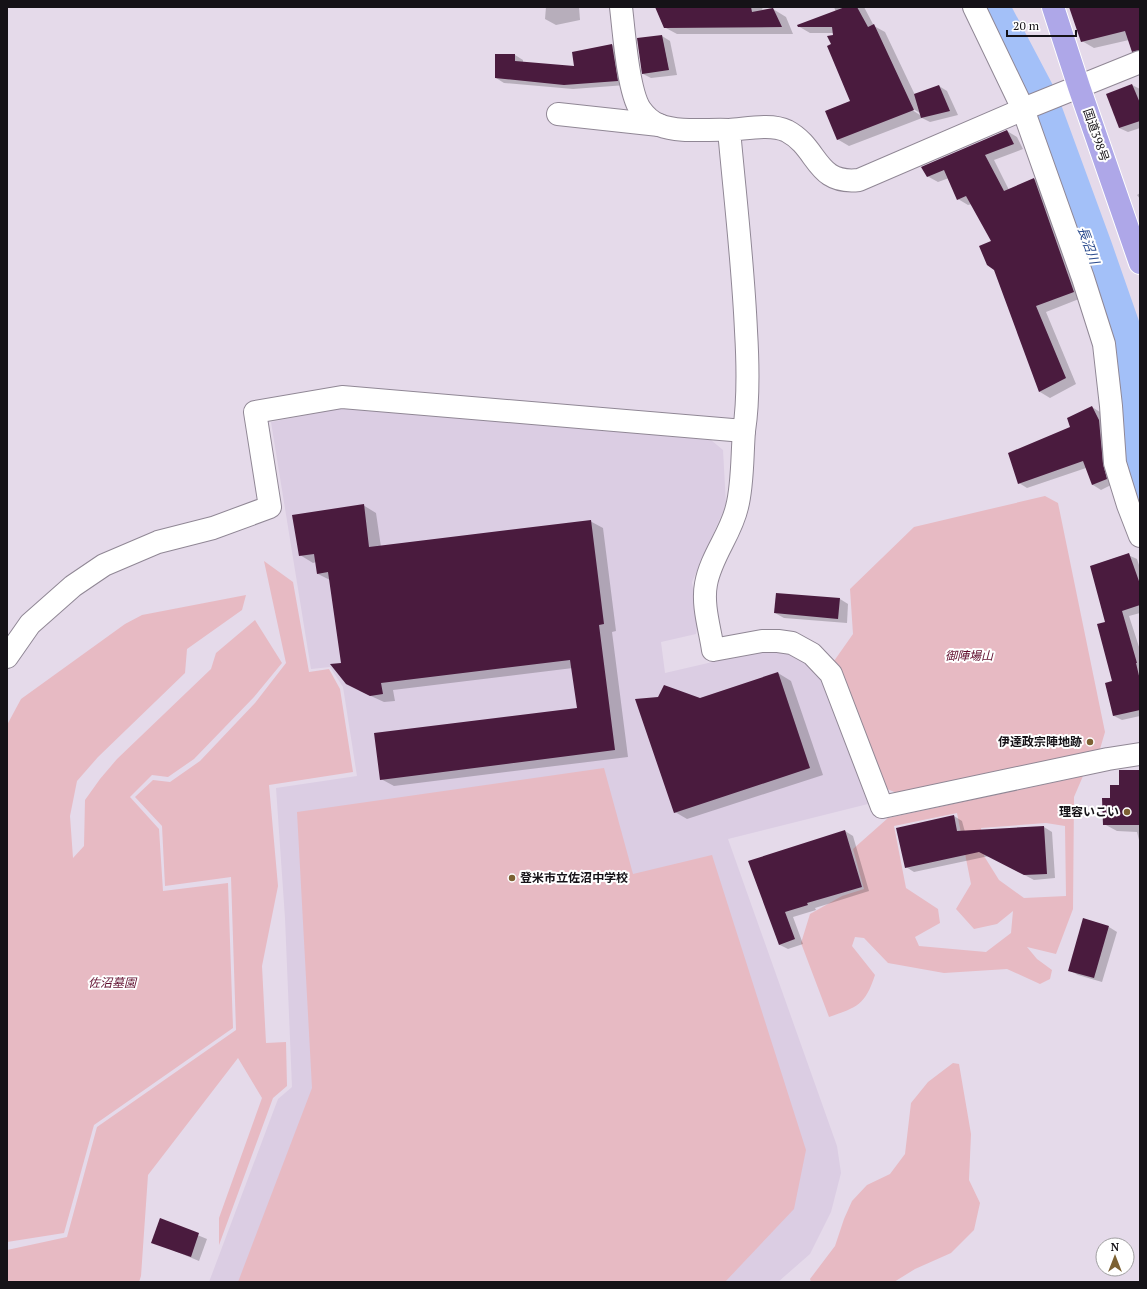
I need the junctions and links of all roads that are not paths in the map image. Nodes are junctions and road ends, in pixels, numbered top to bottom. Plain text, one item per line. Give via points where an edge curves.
1 (621, 7) edge
2 (974, 7) edge
3 (1053, 7) edge
4 (1140, 62) edge
5 (1079, 87) junction
6 (1025, 108) junction
7 (558, 114) dead end
8 (659, 125) junction
9 (729, 130) junction
10 (1140, 263) edge
11 (744, 431) junction
12 (1140, 536) edge
13 (7, 657) edge
14 (1140, 754) edge

1 - 8 street via 633,94 639,109 648,119
2 - 6 street
3 - 5 highway, 国道398号
4 - 5 street
5 - 6 street
5 - 10 highway, 国道398号
6 - 9 street via 860,180 845,182 829,174 799,139 786,130 771,127
6 - 12 street via 1104,344 1115,463
7 - 8 street
8 - 9 street via 672,128
9 - 11 street via 744,283 747,416
11 - 13 street via 342,397 255,412 270,507 212,528 158,542 104,565 72,586 30,624
11 - 14 street via 738,505 734,521 709,571 706,584 705,598 713,650 762,641 778,641 792,643 812,654 831,674 882,807

